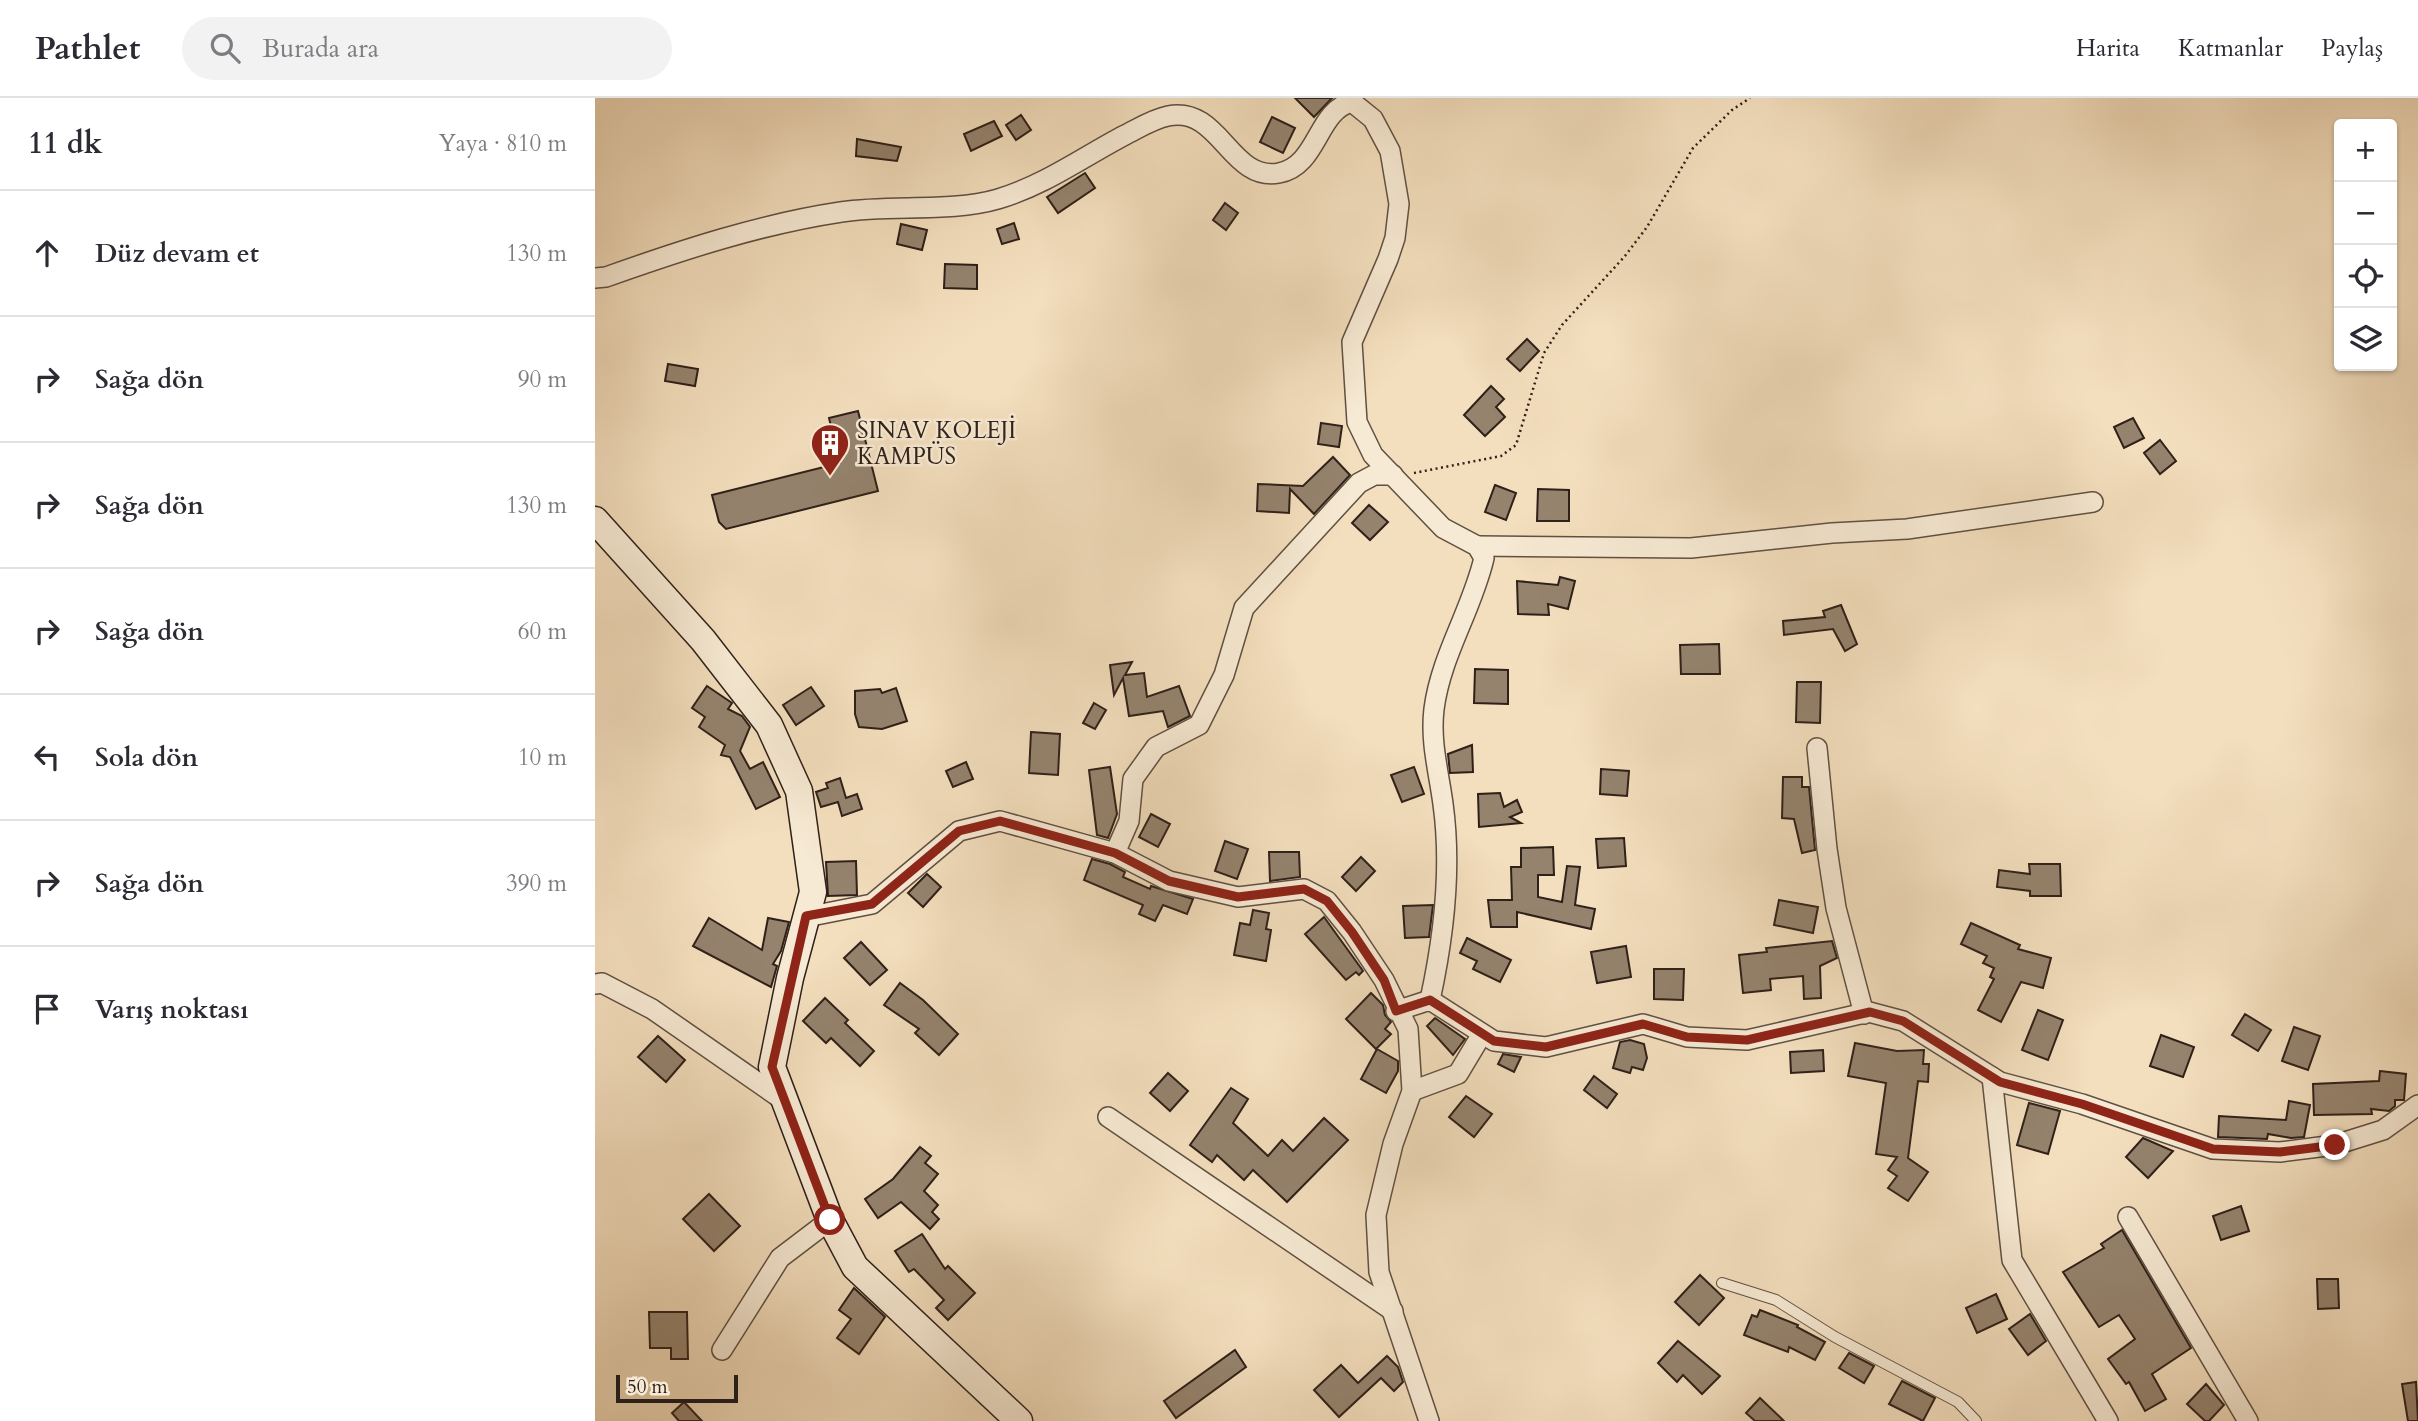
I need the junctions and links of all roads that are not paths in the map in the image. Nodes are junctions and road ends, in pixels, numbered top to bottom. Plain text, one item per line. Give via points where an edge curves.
1 (595, 278) edge
2 (1393, 475) junction
3 (2093, 502) dead end
4 (595, 520) edge
5 (1477, 546) junction
6 (1817, 748) dead end
7 (1115, 853) junction
8 (806, 916) junction
9 (595, 984) edge
10 (1430, 1000) junction
11 (1396, 1011) junction
12 (1864, 1014) junction
13 (1482, 1034) junction
14 (1992, 1077) junction
15 (1412, 1091) junction
16 (786, 1102) junction
17 (2418, 1105) edge
18 (1108, 1117) dead end
19 (2128, 1217) dead end
20 (830, 1220) junction
21 (1723, 1283) dead end
22 (1393, 1311) junction
23 (722, 1350) dead end
24 (1019, 1421) edge
25 (1429, 1421) edge
26 (1976, 1421) edge
27 (2108, 1421) edge
28 (2248, 1421) edge

1 - 2 street via 703,244 839,212 970,205 999,198 1041,184 1108,144 1168,116 1199,119 1251,169 1280,173 1311,153 1337,112 1352,102 1373,119 1390,151 1399,204 1388,259 1352,342 1357,422 1373,454
2 - 5 street via 1443,528
2 - 7 street via 1374,475 1359,483 1244,608 1224,675 1199,725 1156,747 1133,779 1129,821
3 - 5 street via 1907,529 1691,548
4 - 8 street via 703,640 769,725 799,791 813,892
5 - 10 street via 1484,558 1480,574 1451,644 1434,712 1435,770 1443,804 1447,879
6 - 12 street via 1836,908
7 - 8 street via 1000,821 959,831 872,904
7 - 11 street via 1169,881 1238,897 1304,889 1327,901 1384,980
8 - 16 street via 772,1067
9 - 16 street via 602,983 652,1009
10 - 11 street
10 - 13 street
11 - 15 street via 1408,1029
12 - 13 street via 1747,1040 1687,1037 1643,1024 1546,1047 1494,1041
12 - 14 street via 1903,1021
13 - 15 street via 1458,1074
14 - 17 street via 2213,1149 2280,1152 2335,1145 2383,1130
14 - 27 street via 2012,1260
15 - 22 street via 1392,1144 1376,1215 1379,1272
16 - 20 street
18 - 22 street
19 - 28 street
20 - 23 street via 780,1258
20 - 24 street via 855,1267
21 - 26 lane via 1776,1300 1958,1402
22 - 25 street

